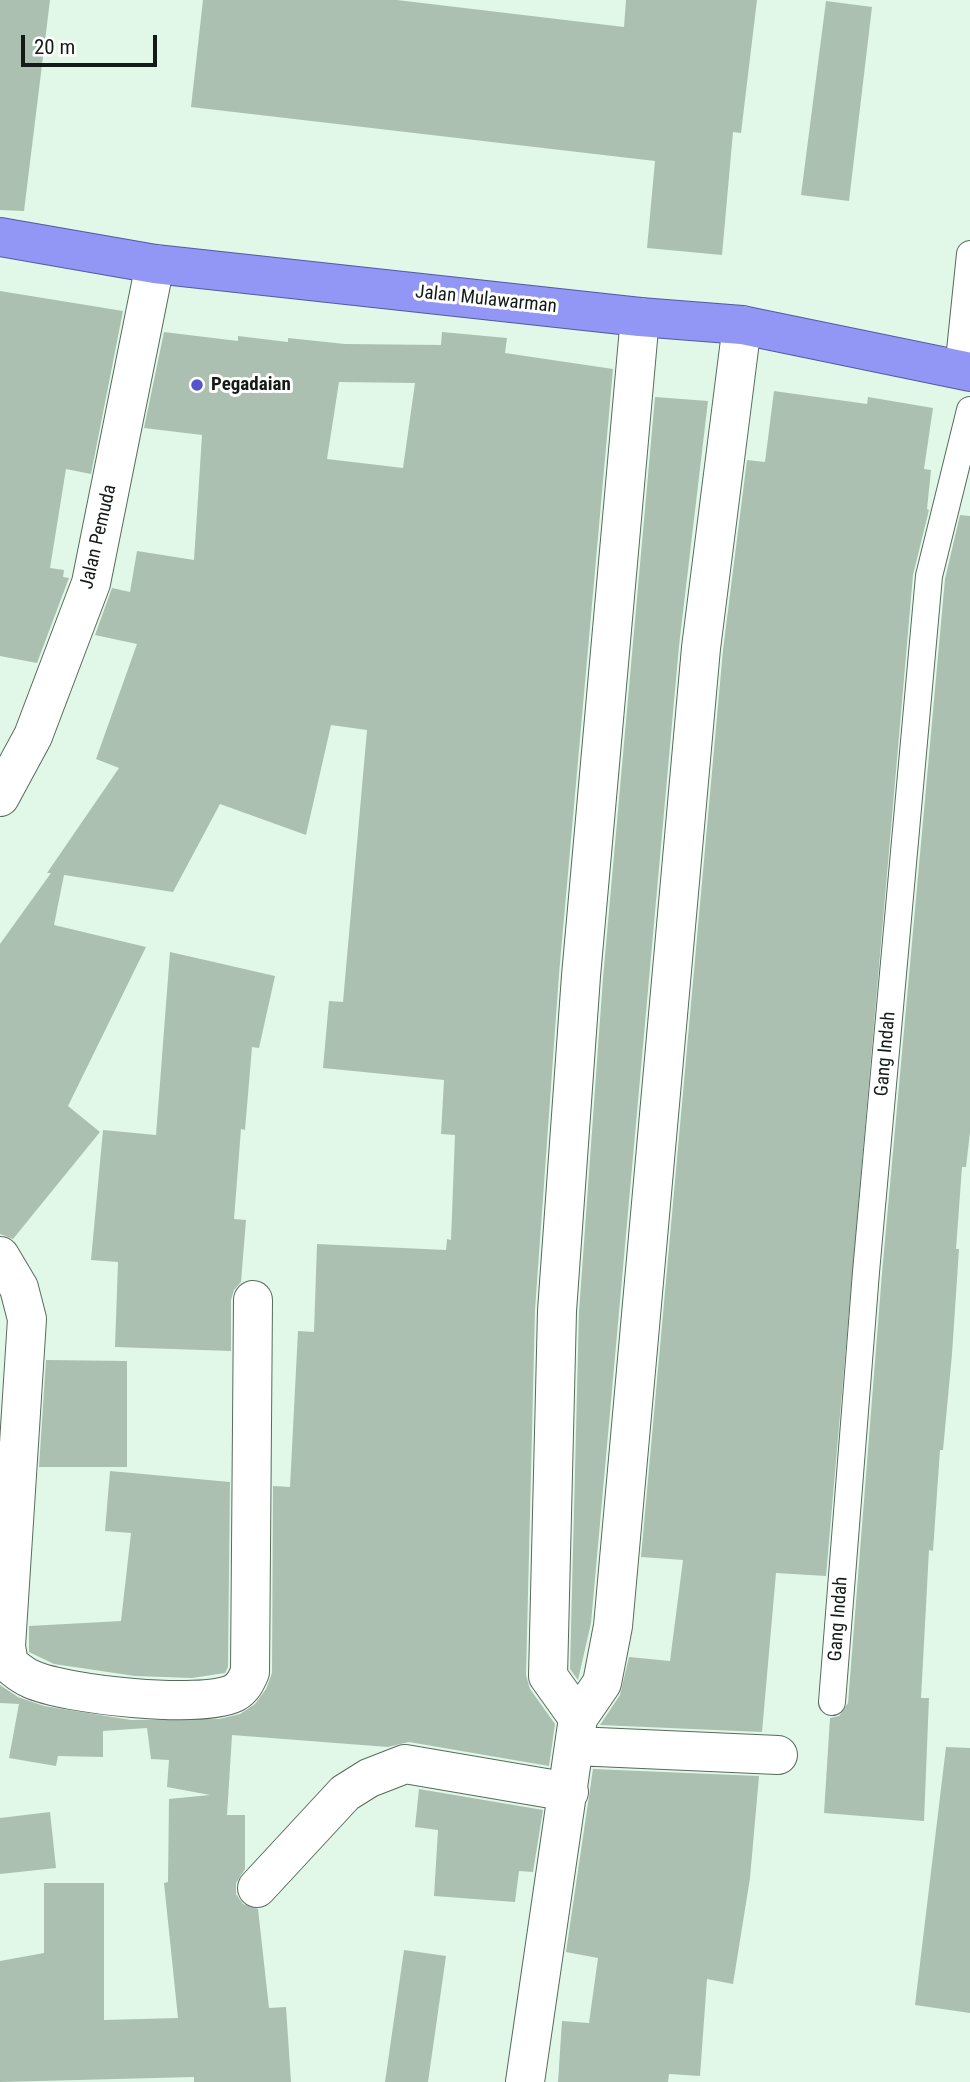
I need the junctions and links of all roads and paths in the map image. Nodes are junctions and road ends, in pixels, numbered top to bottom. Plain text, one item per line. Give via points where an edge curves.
1 (0, 237) edge
2 (970, 254) edge
3 (155, 264) junction
4 (640, 317) junction
5 (742, 325) junction
6 (964, 371) edge
7 (970, 410) edge
8 (0, 797) edge
9 (0, 1255) edge
10 (253, 1300) dead end
11 (832, 1702) dead end
12 (577, 1731) junction
13 (778, 1755) dead end
14 (569, 1792) junction
15 (257, 1888) dead end
16 (525, 2082) edge

1 - 3 highway, Jalan Mulawarman
2 - 6 lane
3 - 4 highway, Jalan Mulawarman
3 - 8 street, Jalan Pemuda via 91,583 33,736
4 - 5 highway, Jalan Mulawarman
4 - 12 street via 581,976 557,1311 548,1676
5 - 6 highway, Jalan Mulawarman
5 - 12 street via 700,662 613,1626 602,1683
7 - 11 lane, Gang Indah via 929,576
9 - 10 street via 19,1288 27,1319 6,1646 9,1664 33,1681 91,1694 202,1700 234,1693 250,1672
12 - 13 street
12 - 14 street
14 - 15 street via 405,1764 345,1793
14 - 16 street

